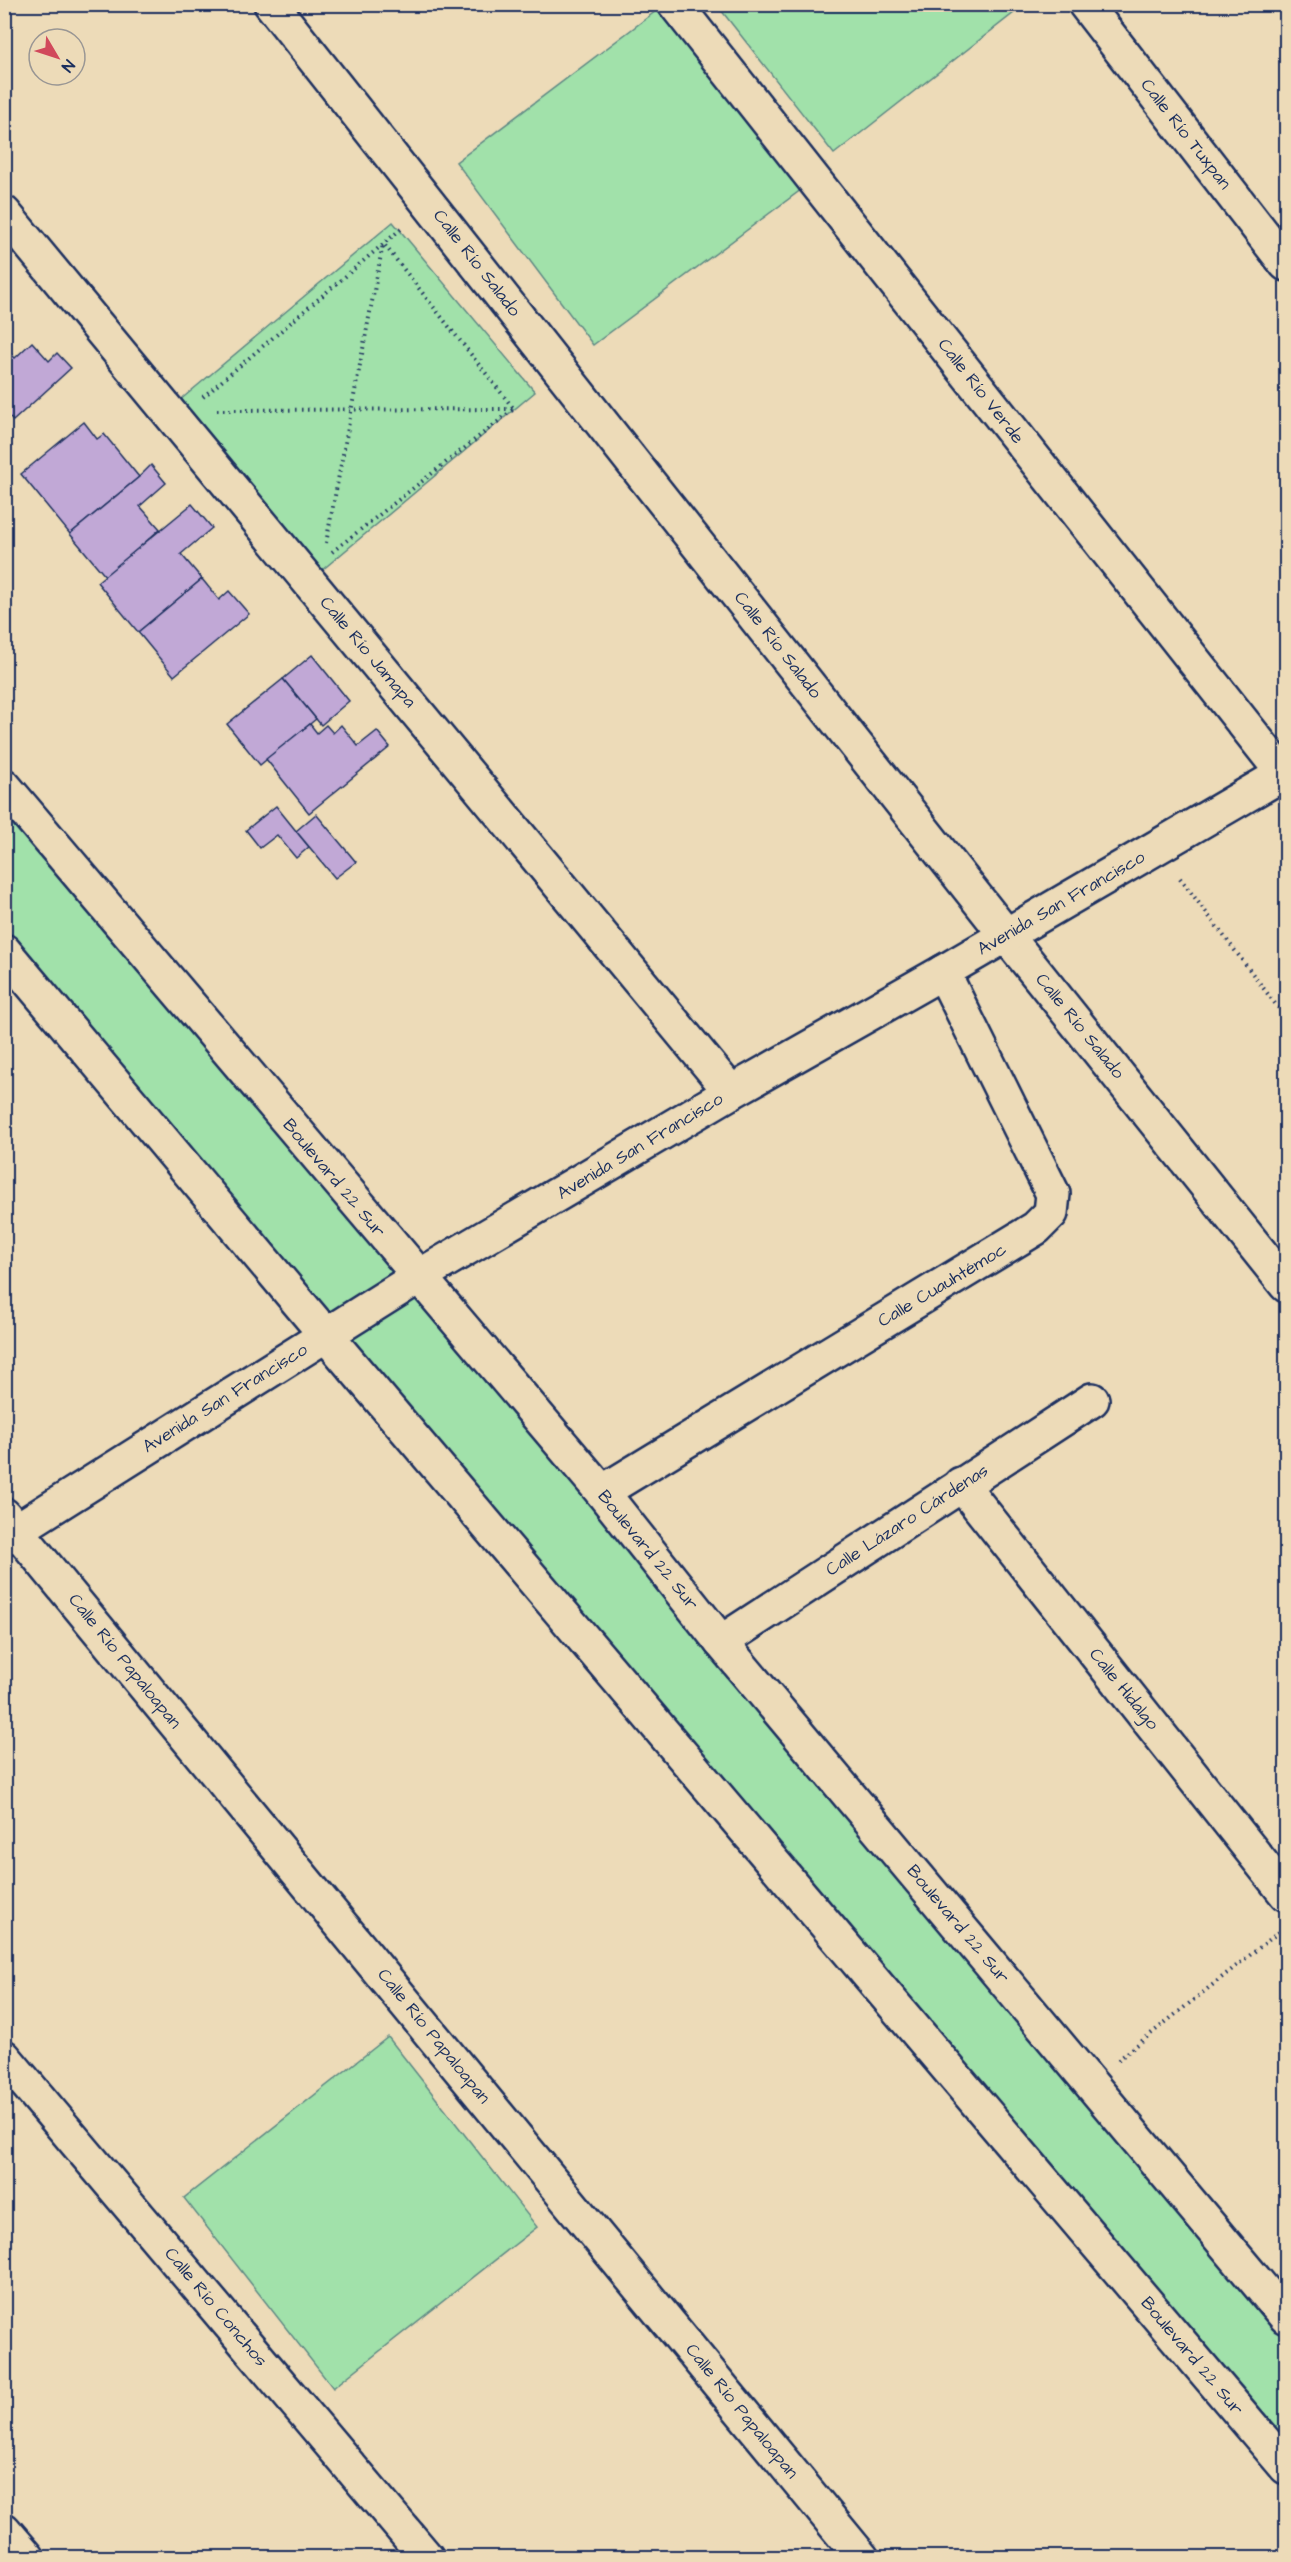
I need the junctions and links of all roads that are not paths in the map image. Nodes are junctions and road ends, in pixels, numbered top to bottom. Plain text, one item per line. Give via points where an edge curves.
1 (271, 4) edge
2 (675, 4) edge
3 (1085, 4) edge
4 (4, 213) edge
5 (1287, 264) edge
6 (1286, 774) edge
7 (4, 786) edge
8 (1006, 934) junction
9 (4, 951) edge
10 (943, 972) junction
11 (731, 1092) junction
12 (418, 1277) junction
13 (1287, 1285) edge
14 (325, 1334) junction
15 (1092, 1400) dead end
16 (961, 1484) junction
17 (602, 1492) junction
18 (9, 1528) edge
19 (722, 1642) junction
20 (1287, 1894) edge
21 (4, 2057) edge
22 (1287, 2317) edge
23 (1287, 2467) edge
24 (4, 2530) edge
25 (28, 2558) edge
26 (427, 2558) edge
27 (862, 2558) edge

1 - 8 street, Calle Río Salado
2 - 6 street, Calle Río Verde
3 - 5 street, Calle Río Tuxpan
4 - 11 street, Calle Río Jamapa
6 - 8 street, Avenida San Francisco
7 - 12 street, Boulevard 22 Sur
8 - 10 street, Avenida San Francisco
8 - 13 street, Calle Río Salado
9 - 14 street, Boulevard 22 Sur
10 - 11 street, Avenida San Francisco
10 - 17 street, Calle Cuauhtémoc via 1053,1194 1051,1213 1036,1228
11 - 12 street, Avenida San Francisco
12 - 14 street, Avenida San Francisco
12 - 17 street, Boulevard 22 Sur
14 - 18 street, Avenida San Francisco
14 - 23 street, Boulevard 22 Sur
15 - 16 street, Calle Lázaro Cárdenas
16 - 19 street, Calle Lázaro Cárdenas
16 - 20 street, Calle Hidalgo
17 - 19 street, Boulevard 22 Sur
18 - 27 street, Calle Río Papaloapan
19 - 22 street, Boulevard 22 Sur
21 - 26 street, Calle Río Conchos
24 - 25 street

